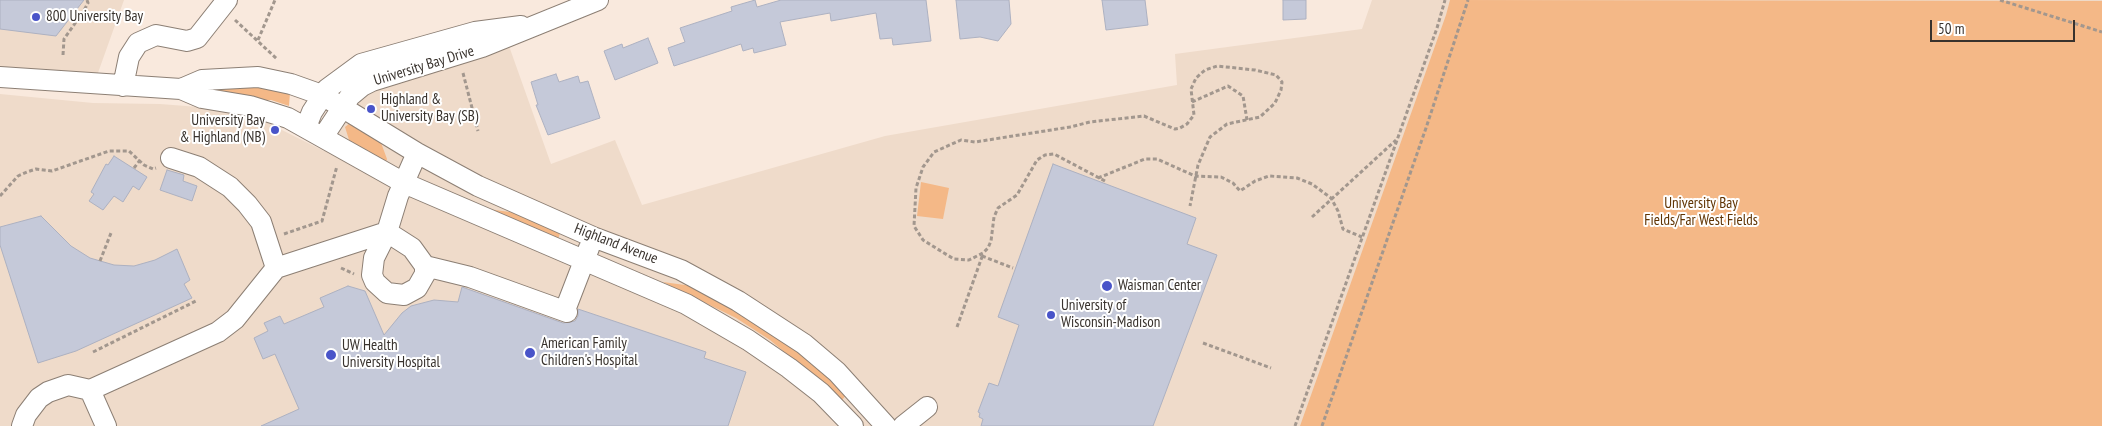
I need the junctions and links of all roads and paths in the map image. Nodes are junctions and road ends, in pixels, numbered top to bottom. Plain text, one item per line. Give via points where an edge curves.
1 (87, 0) edge
2 (275, 0) edge
3 (598, 0) edge
4 (1444, 0) edge
5 (1468, 0) edge
6 (2000, 0) edge
7 (230, 9) edge
8 (535, 24) junction
9 (2102, 32) edge
10 (258, 40) junction
11 (63, 56) dead end
12 (277, 60) dead end
13 (460, 64) dead end
14 (0, 77) edge
15 (122, 86) junction
16 (181, 89) junction
17 (322, 95) junction
18 (1192, 102) junction
19 (342, 107) junction
20 (1247, 120) junction
21 (478, 131) dead end
22 (314, 132) junction
23 (1396, 139) junction
24 (417, 153) junction
25 (171, 158) joint
26 (140, 160) junction
27 (336, 166) dead end
28 (134, 168) dead end
29 (1195, 176) junction
30 (1098, 178) junction
31 (1105, 181) dead end
32 (404, 183) junction
33 (0, 196) edge
34 (1331, 198) junction
35 (1190, 206) dead end
36 (1312, 217) dead end
37 (387, 232) junction
38 (111, 233) dead end
39 (593, 236) junction
40 (1362, 237) junction
41 (267, 240) junction
42 (983, 255) junction
43 (585, 259) junction
44 (100, 261) dead end
45 (425, 266) junction
46 (276, 268) junction
47 (1013, 268) dead end
48 (196, 301) dead end
49 (957, 327) dead end
50 (1203, 342) dead end
51 (93, 352) dead end
52 (1271, 368) dead end
53 (90, 390) junction
54 (927, 407) dead end
55 (22, 426) edge
56 (106, 426) edge
57 (853, 426) edge
58 (886, 426) edge
59 (903, 426) edge
60 (1294, 426) edge
61 (1322, 426) edge

1 - 11 path via 83,12 64,39
2 - 10 path
3 - 8 street, University Bay Drive
4 - 23 path
5 - 61 path
6 - 9 path
7 - 10 path
7 - 15 street via 197,38 187,41 156,35 138,43 129,57
8 - 17 street, University Bay Drive via 490,28 367,62 342,76
8 - 19 street, University Bay Drive via 482,47 377,78 362,86
10 - 12 path
13 - 21 path
14 - 15 street
15 - 16 street
16 - 17 street via 202,80 258,77
16 - 22 street via 202,98 268,111
17 - 19 street, Highland Avenue
17 - 22 street, University Bay Drive
18 - 20 path via 1228,86 1243,96
18 - 20 path via 1190,89 1196,78 1217,66 1276,75 1282,82 1275,104 1260,117
18 - 42 path via 1194,115 1188,124 1180,128 1144,116 975,142 961,140 934,152 922,167 916,188 913,218 917,233 954,259 969,260
19 - 22 street, University Bay Drive
19 - 24 street, Highland Avenue
20 - 29 path via 1227,124 1210,137
22 - 32 street, Highland Avenue
23 - 34 path
23 - 40 path
24 - 32 street
24 - 39 street, Highland Avenue via 478,186
25 - 26 path via 153,169
25 - 41 street via 200,167 230,187 254,211
26 - 28 path
26 - 33 path via 129,151 116,150 52,171 36,169 18,176
27 - 41 path via 322,220
29 - 30 path via 1157,159 1145,159
29 - 34 path via 1221,177 1240,191 1269,176 1298,178
29 - 35 path
30 - 31 path
30 - 42 path via 1054,154 1037,160 1016,195 998,208 991,241
32 - 37 street
32 - 43 street, Highland Avenue
34 - 36 path
34 - 40 path via 1343,229
37 - 45 street via 412,248
37 - 45 street via 371,266 380,289 395,296 411,293 422,282
37 - 46 street
38 - 44 path
39 - 43 street
39 - 58 street, Highland Avenue via 690,274 776,324 837,372
40 - 60 path
41 - 46 street
42 - 47 path
42 - 49 path
43 - 45 street via 567,309 470,277
43 - 57 street, Highland Avenue via 686,304 748,340 821,393
46 - 53 street via 235,319 218,332
48 - 51 path
50 - 52 path
53 - 55 street via 68,385 48,392 32,406
53 - 56 street
54 - 59 street

